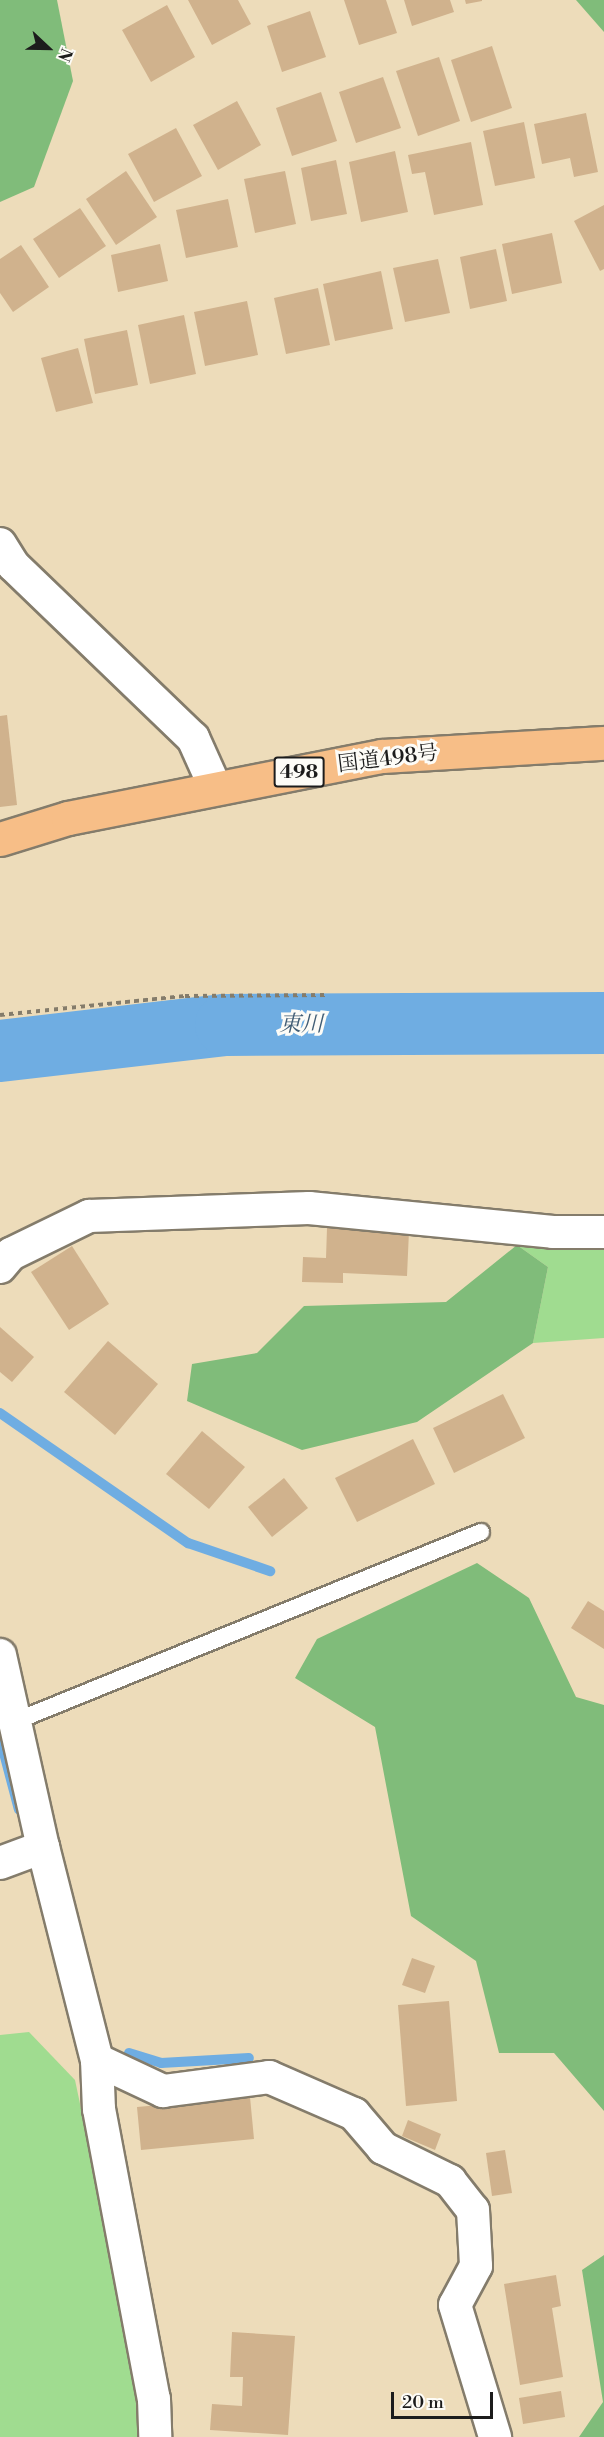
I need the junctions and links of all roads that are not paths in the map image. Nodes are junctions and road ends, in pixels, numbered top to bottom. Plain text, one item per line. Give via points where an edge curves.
1 (0, 544) edge
2 (604, 742) edge
3 (215, 787) junction
4 (0, 838) edge
5 (604, 1232) edge
6 (0, 1267) edge
7 (481, 1532) dead end
8 (0, 1655) edge
9 (16, 1721) junction
10 (43, 1847) junction
11 (0, 1863) edge
12 (97, 2060) junction
13 (155, 2437) edge
14 (495, 2437) edge

1 - 3 street via 13,565 193,738
2 - 3 highway, 国道498号 / 498 via 382,756
3 - 4 highway, 国道498号 / 498 via 68,818
5 - 6 street via 553,1232 309,1208 89,1216 11,1254
7 - 9 lane
8 - 9 street
9 - 10 street
10 - 11 street
10 - 12 street
12 - 13 street via 99,2109 153,2399
12 - 14 street via 163,2091 269,2078 354,2114 382,2148 450,2181 473,2210 476,2266 455,2305

